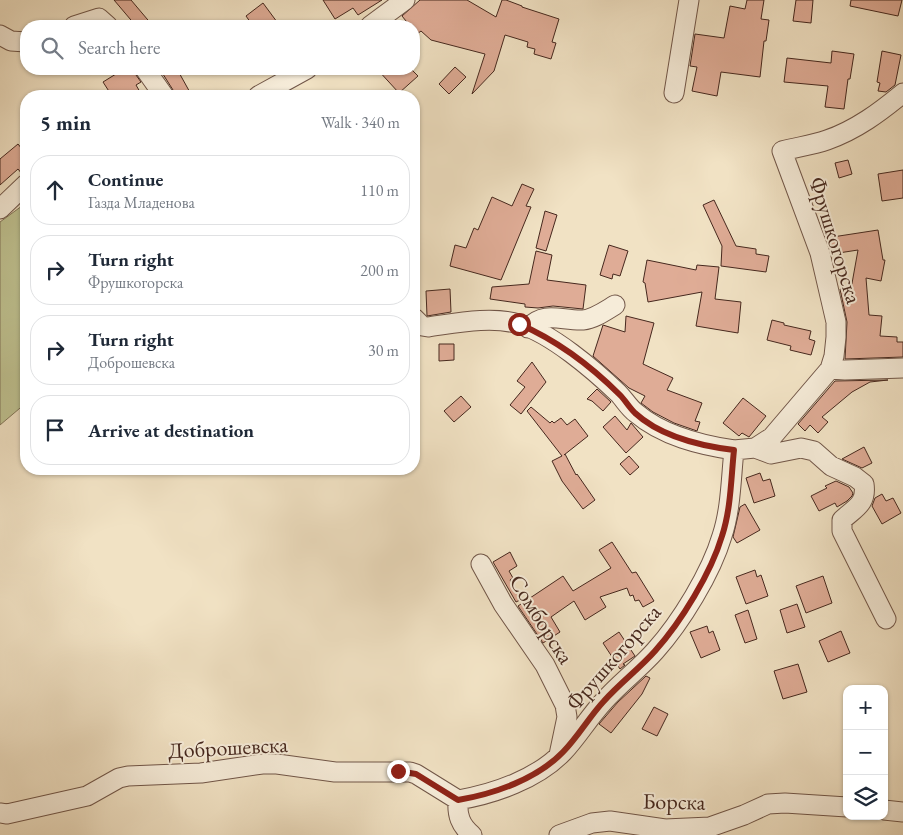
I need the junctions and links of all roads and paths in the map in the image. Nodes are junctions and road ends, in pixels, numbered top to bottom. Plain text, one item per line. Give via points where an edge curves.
1 (405, 0) edge
2 (689, 0) edge
3 (378, 20) edge
4 (0, 35) edge
5 (20, 42) edge
6 (149, 75) edge
7 (296, 75) edge
8 (160, 90) edge
9 (269, 90) edge
10 (674, 92) dead end
11 (902, 99) edge
12 (20, 190) edge
13 (0, 209) edge
14 (615, 305) dead end
15 (420, 324) edge
16 (528, 328) junction
17 (903, 368) edge
18 (830, 369) junction
19 (755, 448) junction
20 (734, 450) junction
21 (481, 564) dead end
22 (886, 619) dead end
23 (558, 756) junction
24 (458, 800) junction
25 (843, 807) edge
26 (888, 810) edge
27 (903, 812) edge
28 (0, 813) edge
29 (472, 835) edge
30 (561, 835) edge

1 - 3 street
2 - 10 street
4 - 5 street
6 - 8 street
7 - 9 street
11 - 18 street, Фрушкогорска via 846,132 782,151 820,253 836,322
12 - 13 street
14 - 16 street via 584,320 546,317 535,320
15 - 16 street via 428,327 503,321
16 - 20 street via 560,346 598,375 635,413 654,426 685,440
17 - 18 street
18 - 19 street, Фрушкогорска via 772,437
19 - 20 street
19 - 22 street via 772,454 801,448 814,451 831,466 864,484 865,493 860,505 842,520 842,531
20 - 23 street, Фрушкогорска via 722,536 699,588 656,650 604,701
21 - 23 street, Сомборска via 545,665 565,705 568,717
23 - 24 street, Фрушкогорска via 525,778 494,791
24 - 28 street, Доброшевска via 410,772 334,772 294,765 262,764 201,773 128,776 87,796
24 - 29 street via 461,822
25 - 30 street, Борска via 768,804 710,827 665,829 610,821 592,823
26 - 27 street

